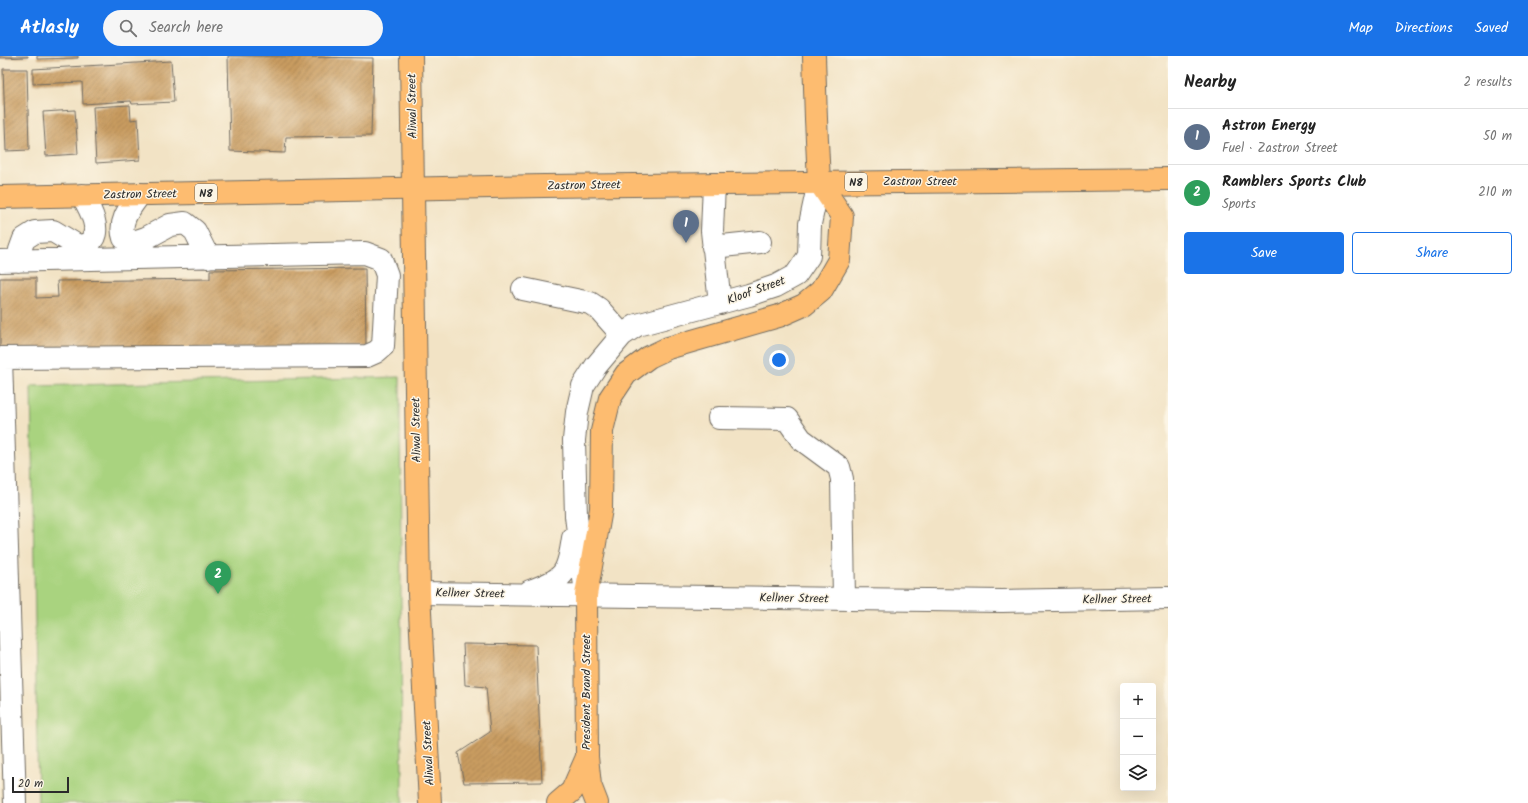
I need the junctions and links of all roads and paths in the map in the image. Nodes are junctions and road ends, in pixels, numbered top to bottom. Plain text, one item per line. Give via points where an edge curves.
1 (411, 56) edge
2 (814, 56) edge
3 (1168, 179) edge
4 (819, 182) junction
5 (714, 184) junction
6 (412, 189) junction
7 (140, 194) junction
8 (82, 196) junction
9 (0, 197) edge
10 (760, 242) dead end
11 (713, 247) junction
12 (208, 257) junction
13 (10, 261) edge
14 (523, 289) dead end
15 (720, 303) junction
16 (622, 335) junction
17 (1, 358) edge
18 (719, 418) dead end
19 (576, 516) junction
20 (419, 593) junction
21 (524, 594) junction
22 (586, 595) junction
23 (844, 598) junction
24 (1168, 598) edge
25 (587, 757) junction
26 (7, 758) edge
27 (15, 803) edge
28 (430, 803) edge
29 (558, 803) edge
30 (597, 803) edge

1 - 6 main road, Aliwal Street
2 - 4 main road
3 - 4 main road, Zastron Street / N8
4 - 5 main road, Zastron Street / N8
4 - 15 street, Kloof Street via 810,224 809,256 796,275 776,286
4 - 22 main road via 842,216 839,260 821,291 804,305 779,316 668,348 649,356 626,374 610,398 602,431 601,509
5 - 6 main road, Zastron Street / N8
5 - 11 street
6 - 7 main road, Zastron Street / N8
6 - 20 main road, Aliwal Street
7 - 8 main road, Zastron Street / N8
7 - 12 street via 125,216 122,231 124,238 134,242 170,225 185,223 195,231
8 - 9 main road, Zastron Street / N8
8 - 13 street via 91,211 95,229 93,239 78,246 53,231 35,232 24,240 20,250
10 - 11 street
11 - 15 street
12 - 13 street
12 - 17 street via 365,253 381,260 387,275 383,346 367,356
14 - 16 street via 590,303 599,309
15 - 16 street, Kloof Street via 637,325
16 - 19 street, Kloof Street via 583,386 574,440
17 - 26 street
18 - 23 street via 787,419 801,439 838,467 842,479
19 - 21 street via 568,566 552,584
19 - 22 street, Kloof Street
20 - 21 street, Kellner Street
20 - 28 main road, Aliwal Street
21 - 22 street, Kellner Street
22 - 23 street, Kellner Street
22 - 25 main road, President Brand Street
23 - 24 street, Kellner Street via 1002,601
25 - 29 main road, President Brand Street via 572,791
25 - 30 main road via 590,785
26 - 27 street

